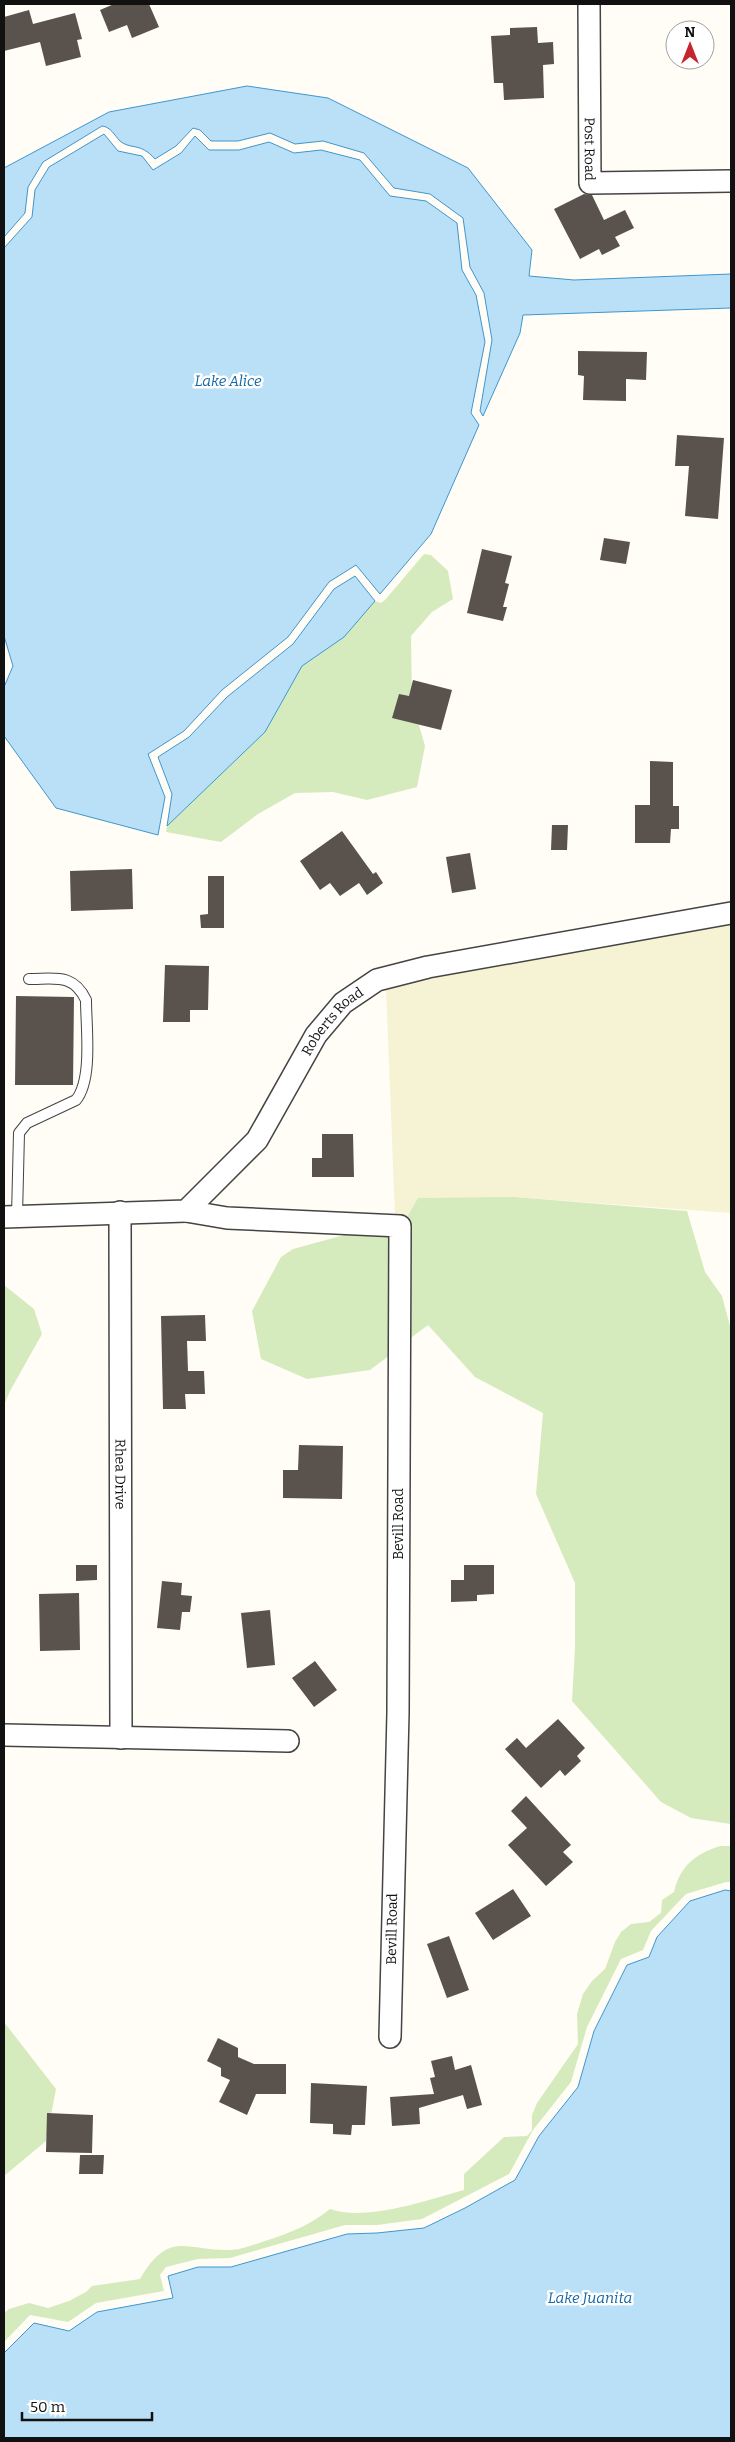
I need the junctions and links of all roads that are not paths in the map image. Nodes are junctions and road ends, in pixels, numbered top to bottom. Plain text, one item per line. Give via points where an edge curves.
1 (588, 4) edge
2 (731, 181) edge
3 (731, 913) edge
4 (30, 979) dead end
5 (186, 1211) junction
6 (120, 1212) junction
7 (10, 1217) edge
8 (4, 1734) edge
9 (121, 1738) junction
10 (288, 1741) dead end
11 (390, 2037) dead end

1 - 2 street, Post Road via 590,183
3 - 5 street, Roberts Road via 428,967 377,980 343,1003 316,1035 257,1140
4 - 7 lane via 64,979 82,991 86,1000 86,1076 76,1100 27,1123 19,1133
5 - 6 street
5 - 11 street, Bevill Road via 227,1218 400,1226 398,1712
6 - 7 street
6 - 9 street, Rhea Drive
8 - 9 street
9 - 10 street

